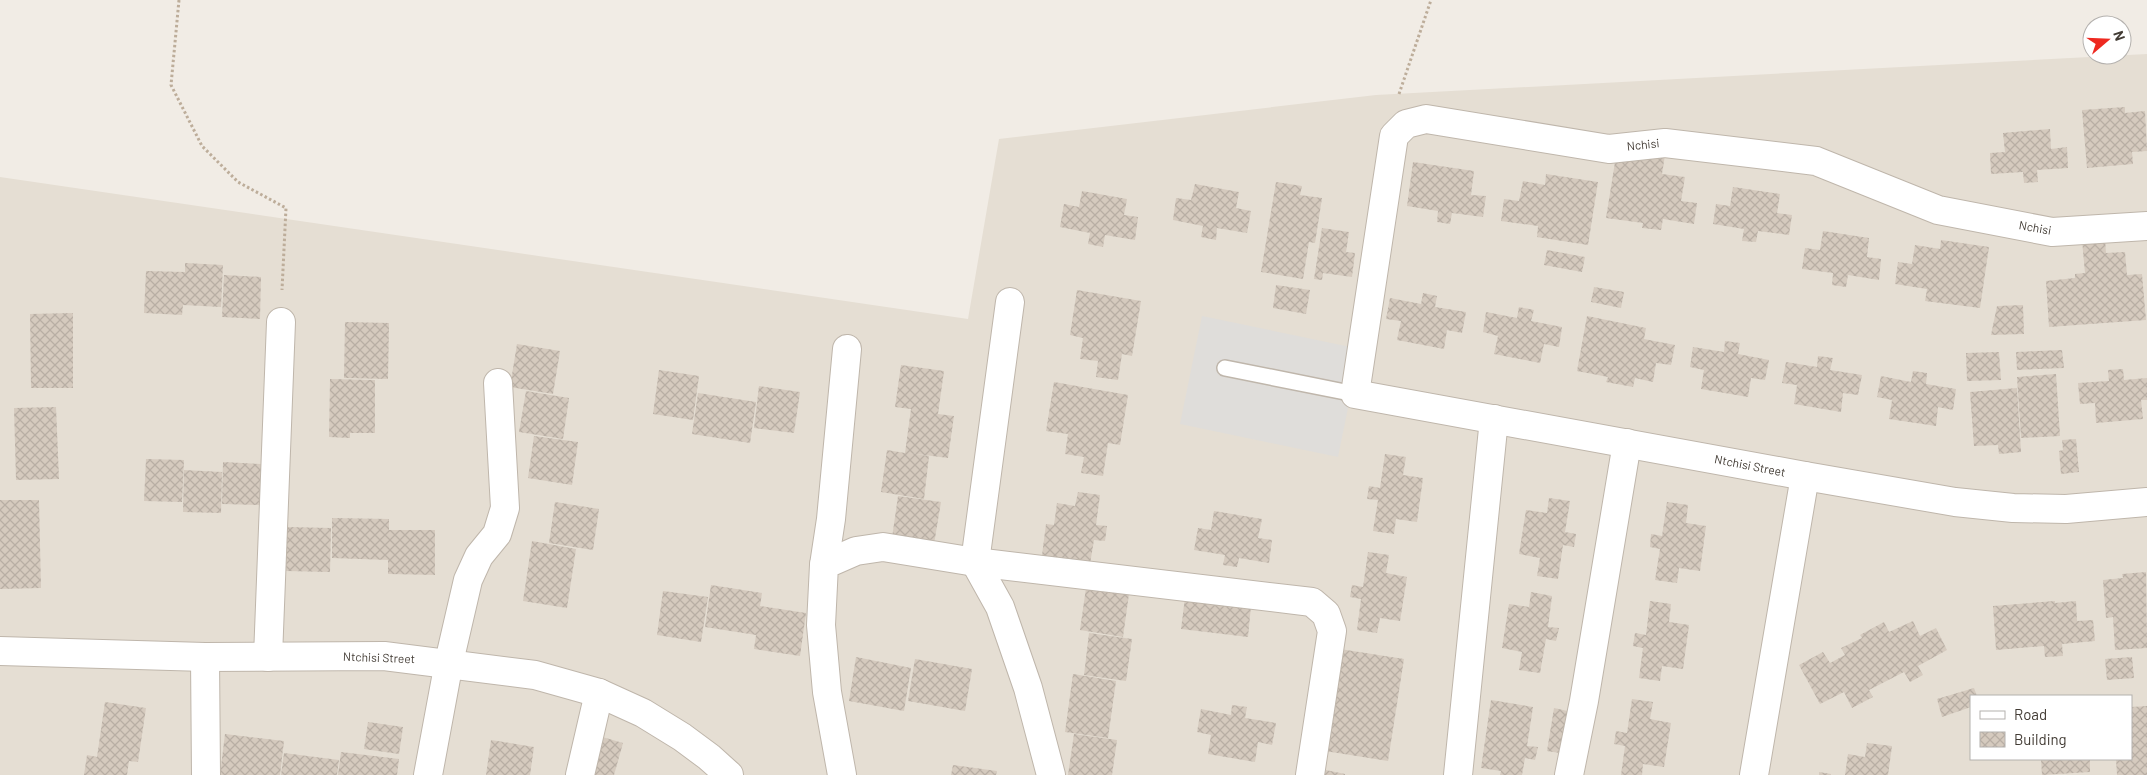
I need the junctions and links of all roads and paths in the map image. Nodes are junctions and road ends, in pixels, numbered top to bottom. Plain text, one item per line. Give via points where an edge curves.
1 (179, 0) edge
2 (1431, 0) edge
3 (1394, 136) junction
4 (2144, 228) edge
5 (1010, 302) dead end
6 (281, 322) joint
7 (847, 349) dead end
8 (1225, 368) dead end
9 (498, 382) dead end
10 (1355, 394) junction
11 (1494, 419) junction
12 (1627, 443) junction
13 (1804, 476) junction
14 (2147, 502) edge
15 (975, 562) junction
16 (824, 565) junction
17 (0, 651) edge
18 (205, 657) junction
19 (268, 657) junction
20 (449, 662) junction
21 (598, 693) junction
22 (206, 775) edge
23 (428, 775) edge
24 (580, 775) edge
25 (729, 775) edge
26 (842, 775) edge
27 (1052, 775) edge
28 (1310, 775) edge
29 (1458, 775) edge
30 (1569, 775) edge
31 (1754, 775) edge

1 - 6 path via 171,85 202,146 238,182 286,208
2 - 3 path via 1398,95
3 - 4 street, Nchisi via 1406,124 1426,119 1609,148 1665,143 1778,156 1816,161 1938,210 2052,232
3 - 10 street
5 - 15 street
6 - 19 street
7 - 16 street
8 - 10 lane
9 - 20 street via 505,508 496,534 479,556 468,580
10 - 11 street, Ntchisi Street
11 - 12 street, Ntchisi Street
11 - 29 street
12 - 13 street, Ntchisi Street
12 - 30 street
13 - 14 street, Ntchisi Street via 1955,502 2013,508 2066,509
13 - 31 street
15 - 16 street via 883,547 856,550
15 - 27 street via 1000,607 1028,688
15 - 28 street via 1312,602 1326,614 1332,630
16 - 26 street via 821,626 826,682
17 - 18 street, Ntchisi Street
18 - 19 street, Ntchisi Street
18 - 22 street
19 - 20 street, Ntchisi Street via 384,656
20 - 21 street, Ntchisi Street via 535,675
20 - 23 street
21 - 24 street
21 - 25 street, Ntchisi Street via 643,713 682,736

